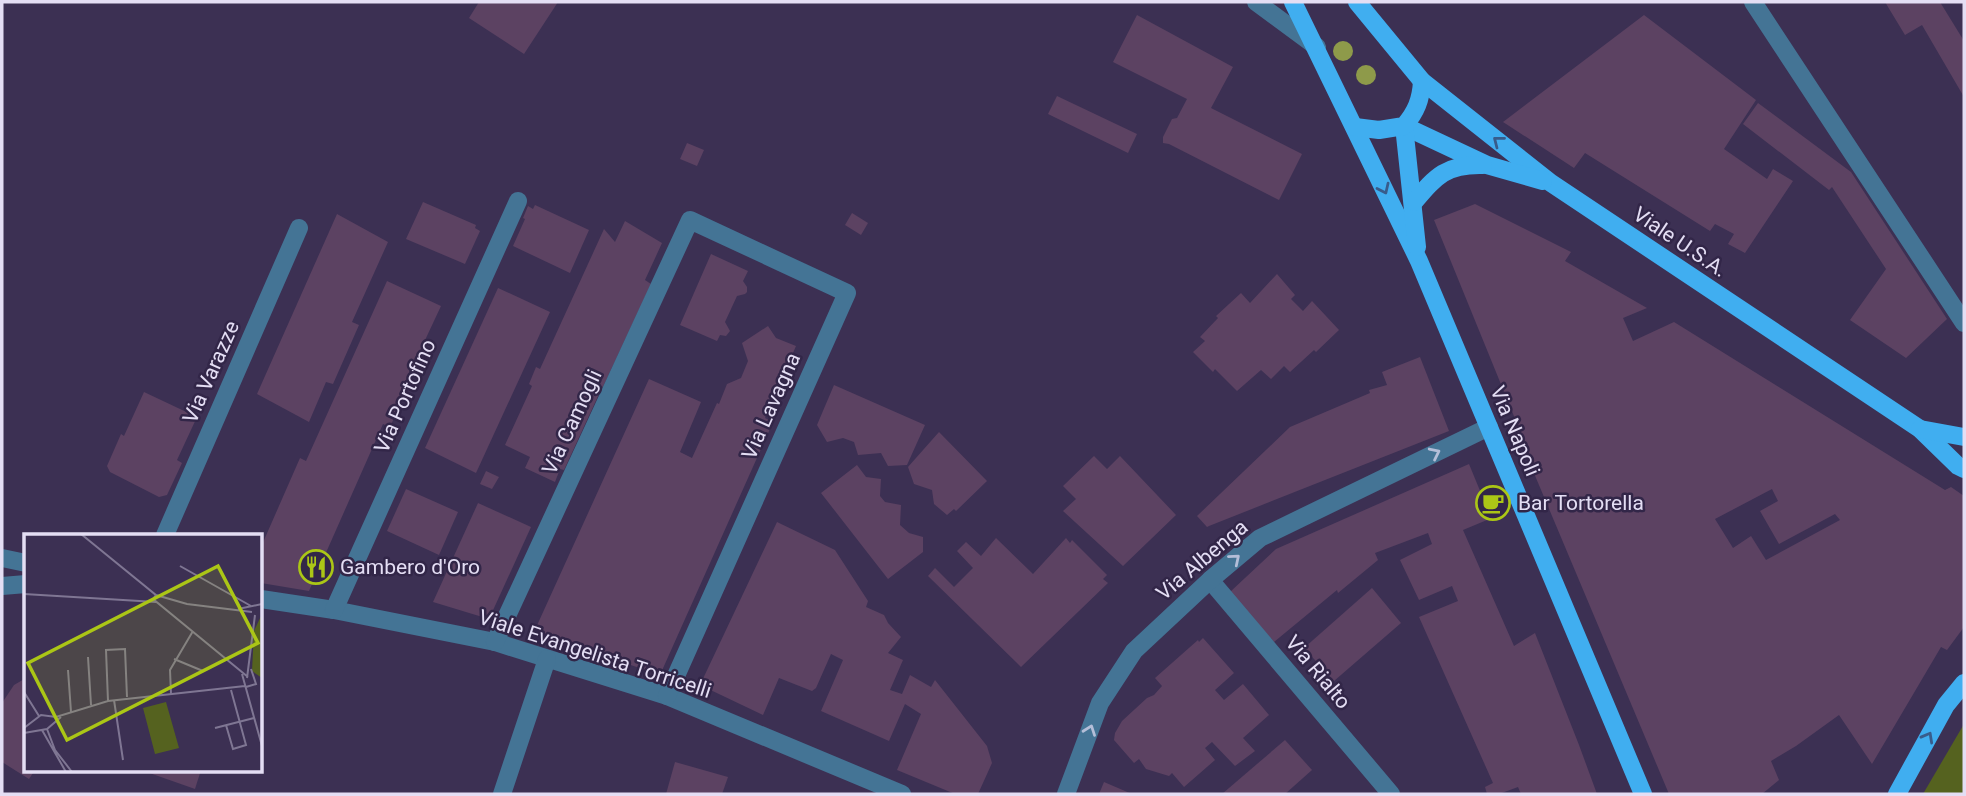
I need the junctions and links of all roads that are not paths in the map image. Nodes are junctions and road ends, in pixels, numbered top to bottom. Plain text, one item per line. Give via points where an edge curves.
1 (1256, 2) edge
2 (1293, 2) edge
3 (1357, 2) edge
4 (1753, 2) edge
5 (1317, 47) junction
6 (1422, 81) junction
7 (1404, 126) junction
8 (1355, 127) junction
9 (1486, 165) junction
10 (1551, 183) junction
11 (518, 201) dead end
12 (1413, 202) junction
13 (690, 220) joint
14 (299, 228) dead end
15 (1419, 261) junction
16 (1964, 323) edge
17 (1489, 427) junction
18 (1920, 429) junction
19 (1964, 437) edge
20 (1964, 469) edge
21 (165, 534) edge
22 (2, 558) edge
23 (24, 563) edge
24 (1210, 580) junction
25 (24, 584) edge
26 (2, 586) edge
27 (262, 599) edge
28 (334, 610) junction
29 (495, 642) junction
30 (547, 659) junction
31 (1964, 684) edge
32 (667, 696) junction
33 (502, 794) edge
34 (902, 794) edge
35 (1066, 794) edge
36 (1391, 794) edge
37 (1643, 794) edge
38 (1897, 794) edge

1 - 5 street
2 - 5 main road, Via Napoli
3 - 6 main road
4 - 16 street
5 - 8 main road, Via Napoli
6 - 7 main road via 1418,106
10 -> 6 main road, Viale U.S.A.
7 - 8 main road
7 - 9 main road
7 - 12 main road
8 -> 15 main road, Via Napoli
9 - 10 main road
9 - 12 main road via 1450,169 1434,178
10 - 18 main road, Viale U.S.A.
11 - 28 street, Via Portofino
12 - 15 main road
13 - 29 street, Via Camogli
13 - 32 street, Via Lavagna via 847,293
14 - 21 street, Via Varazze
15 - 17 main road, Via Napoli
24 -> 17 street, Via Albenga via 1261,538
17 - 37 main road, Via Napoli
18 - 19 main road, Viale U.S.A.
18 - 20 main road, Viale U.S.A.
22 - 23 street
35 -> 24 street, Via Albenga via 1100,703 1127,661
24 - 36 street, Via Rialto
25 - 26 street
27 - 28 street, Viale Evangelista Torricelli
28 - 29 street, Viale Evangelista Torricelli
29 - 30 street, Viale Evangelista Torricelli
30 - 32 street, Viale Evangelista Torricelli
30 - 33 street
38 -> 31 main road via 1946,705
32 - 34 street, Viale Evangelista Torricelli

